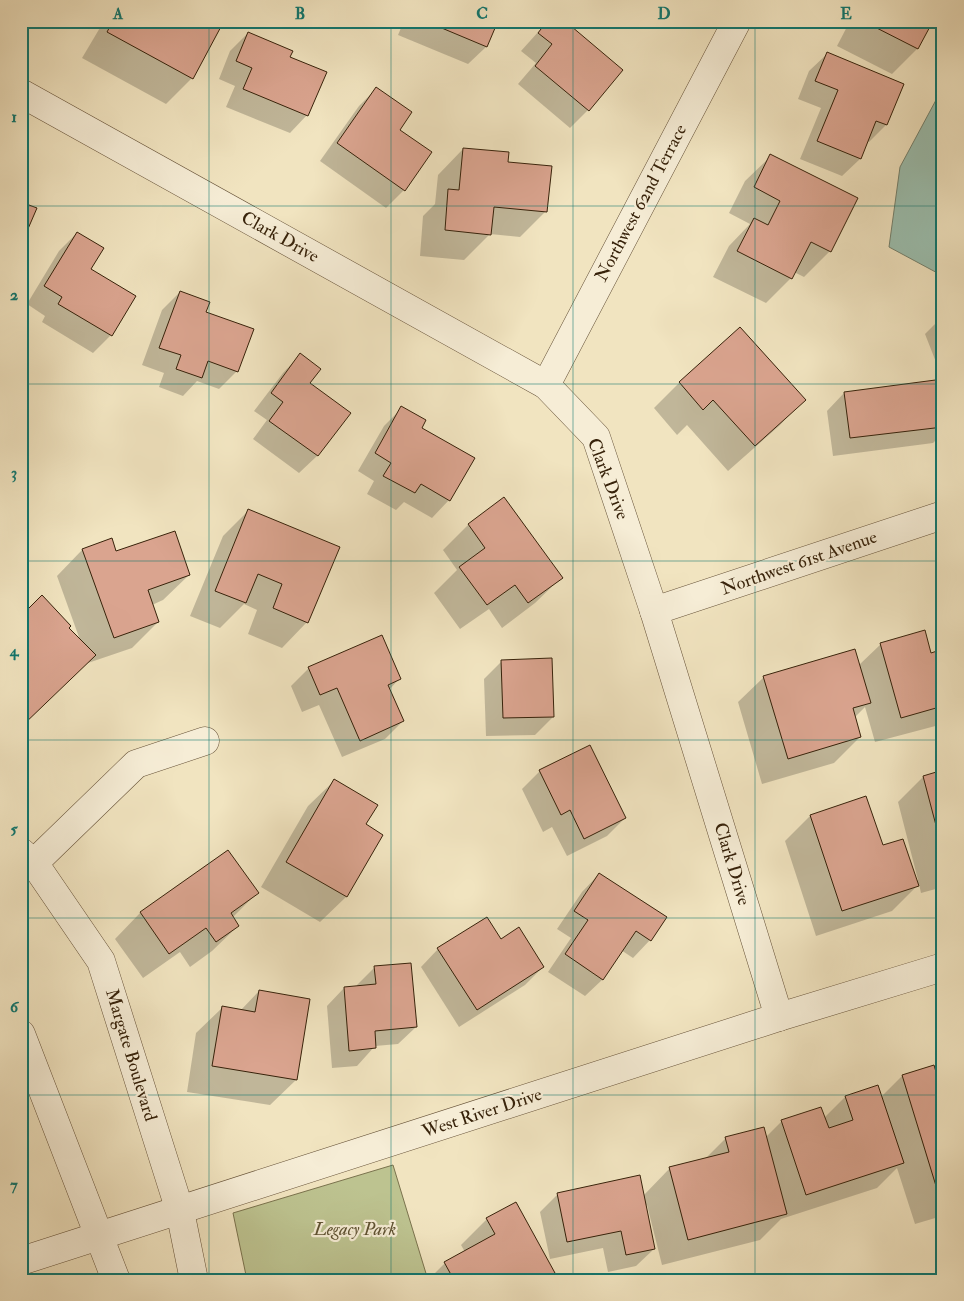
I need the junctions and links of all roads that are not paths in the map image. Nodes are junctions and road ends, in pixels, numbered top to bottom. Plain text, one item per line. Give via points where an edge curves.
1 (737, 21) edge
2 (21, 93) edge
3 (546, 385) junction
4 (943, 514) edge
5 (654, 611) junction
6 (205, 741) dead end
7 (28, 858) edge
8 (943, 967) edge
9 (779, 1017) junction
10 (21, 1034) edge
11 (180, 1211) junction
12 (100, 1236) junction
13 (21, 1261) edge
14 (116, 1280) edge
15 (194, 1280) edge

1 - 3 street, Northwest 62nd Terrace
2 - 3 street, Clark Drive
3 - 5 street, Clark Drive via 596,437
4 - 5 street, Northwest 61st Avenue
5 - 9 street, Clark Drive
6 - 7 street via 136,764
7 - 11 street, Margate Boulevard via 101,961
8 - 9 street, West River Drive
9 - 11 street, West River Drive
10 - 12 street
11 - 12 street, West River Drive
11 - 15 street, Margate Boulevard
12 - 13 street, West River Drive
12 - 14 street

